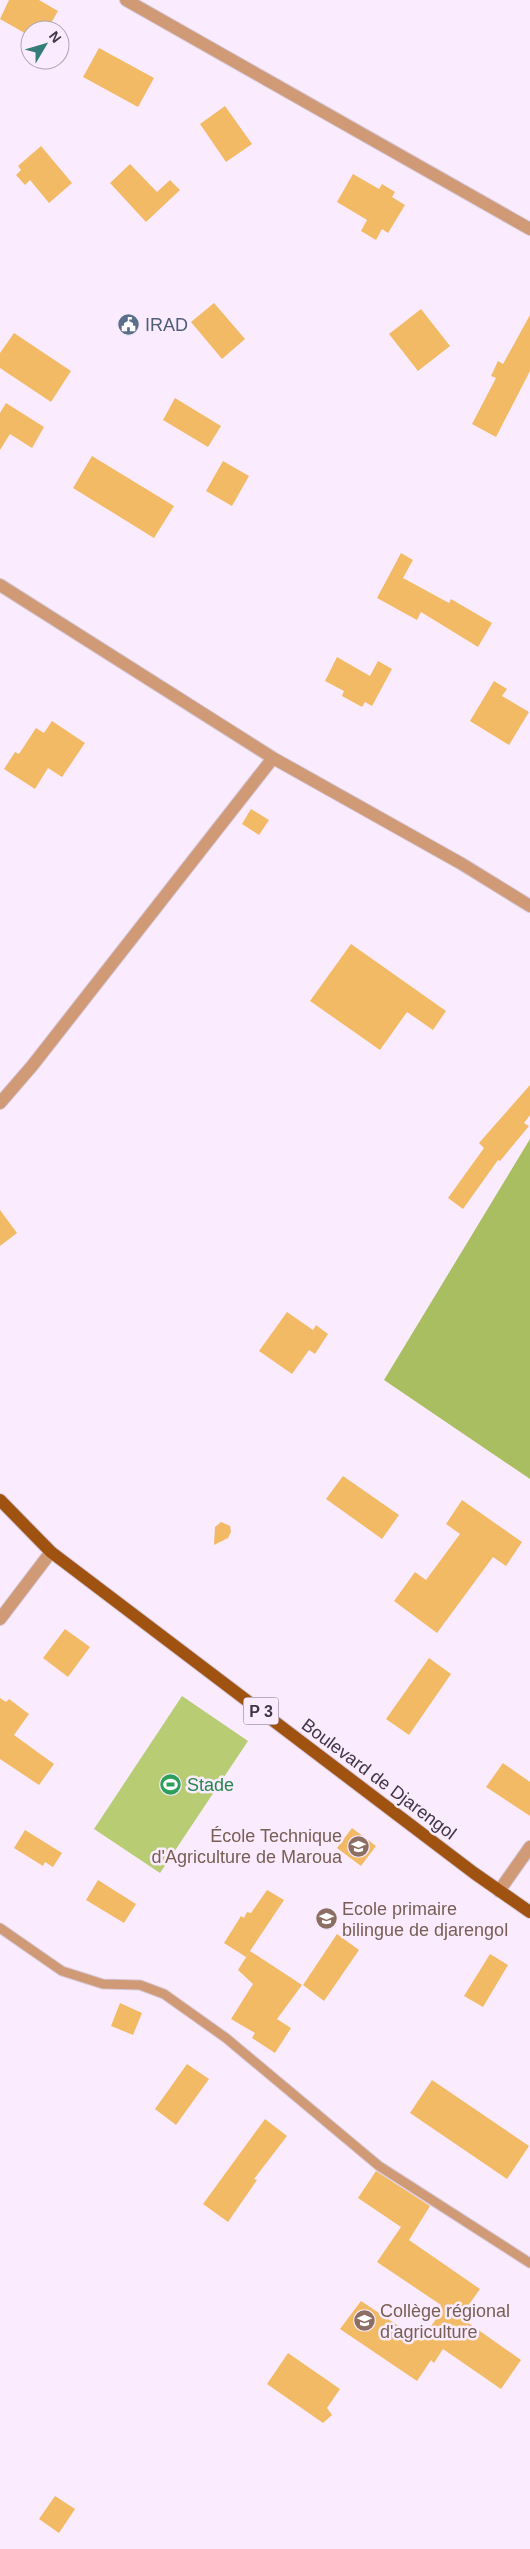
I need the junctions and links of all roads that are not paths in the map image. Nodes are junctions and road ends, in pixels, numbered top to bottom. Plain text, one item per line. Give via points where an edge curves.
1 (126, 0) edge
2 (530, 229) edge
3 (0, 585) edge
4 (273, 758) junction
5 (530, 906) edge
6 (0, 1103) edge
7 (0, 1500) edge
8 (51, 1552) junction
9 (0, 1619) edge
10 (530, 1847) edge
11 (499, 1891) junction
12 (530, 1912) edge
13 (0, 1928) edge
14 (530, 2262) edge

1 - 2 street
3 - 4 street
4 - 5 street
4 - 6 street
7 - 8 main road, Boulevard de Djarengol / P 3
8 - 9 street
8 - 11 main road, Boulevard de Djarengol / P 3
10 - 11 street
11 - 12 main road, Boulevard de Djarengol / P 3
13 - 14 lane via 62,1971 103,1984 140,1985 164,1994 226,2038 379,2166

